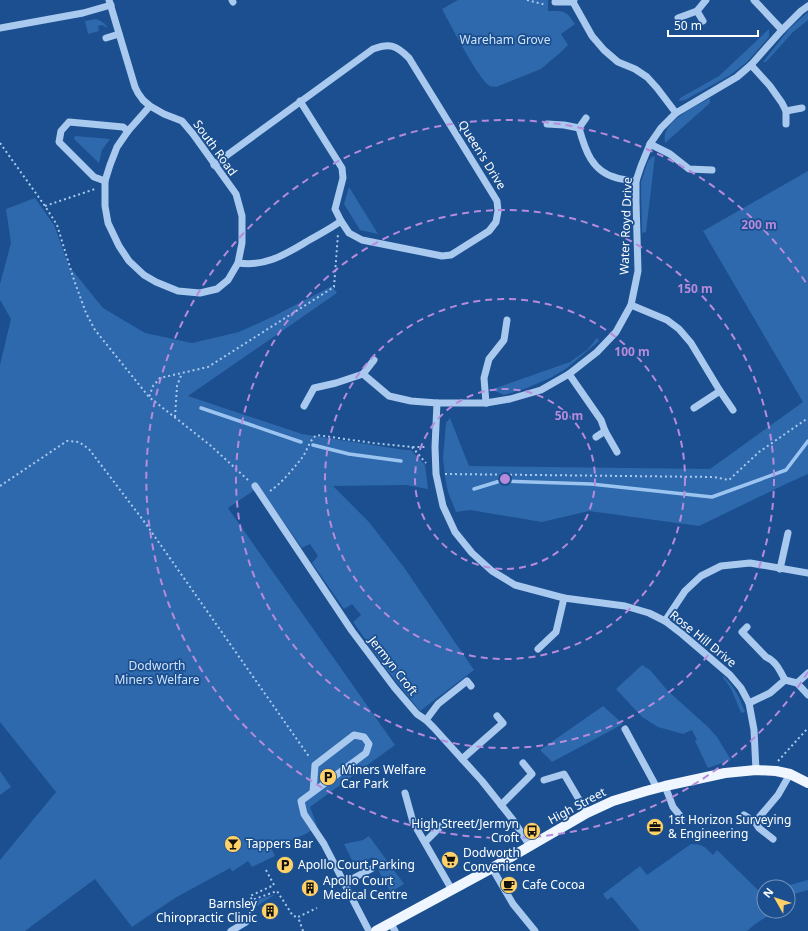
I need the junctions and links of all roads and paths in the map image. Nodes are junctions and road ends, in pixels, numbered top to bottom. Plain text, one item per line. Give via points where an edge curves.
1 (527, 0) edge
2 (706, 0) edge
3 (754, 0) edge
4 (573, 1) edge
5 (110, 2) edge
6 (555, 2) joint
7 (808, 6) edge
8 (697, 11) junction
9 (678, 18) dead end
10 (703, 21) dead end
11 (0, 28) edge
12 (782, 30) junction
13 (119, 34) junction
14 (106, 38) dead end
15 (751, 65) junction
16 (300, 102) junction
17 (150, 106) junction
18 (802, 108) dead end
19 (786, 111) junction
20 (676, 113) junction
21 (586, 118) dead end
22 (547, 124) dead end
23 (786, 124) dead end
24 (579, 128) junction
25 (128, 131) junction
26 (0, 143) edge
27 (650, 144) junction
28 (214, 165) junction
29 (712, 170) dead end
30 (105, 181) junction
31 (636, 181) junction
32 (105, 190) junction
33 (45, 206) junction
34 (341, 221) junction
35 (238, 263) junction
36 (631, 305) junction
37 (507, 320) dead end
38 (374, 360) dead end
39 (182, 373) junction
40 (363, 374) junction
41 (569, 374) junction
42 (720, 391) junction
43 (149, 397) junction
44 (437, 403) junction
45 (486, 403) junction
46 (304, 406) dead end
47 (694, 408) dead end
48 (733, 410) dead end
49 (175, 417) junction
50 (808, 418) edge
51 (605, 431) junction
52 (596, 437) dead end
53 (412, 447) junction
54 (435, 447) junction
55 (617, 452) dead end
56 (435, 462) junction
57 (436, 474) junction
58 (0, 486) edge
59 (254, 486) joint
60 (262, 497) junction
61 (788, 533) dead end
62 (780, 569) junction
63 (808, 573) edge
64 (564, 598) junction
65 (665, 621) junction
66 (747, 626) dead end
67 (538, 649) dead end
68 (808, 673) edge
69 (785, 680) junction
70 (797, 682) junction
71 (471, 686) dead end
72 (808, 695) edge
73 (749, 703) junction
74 (497, 716) dead end
75 (426, 720) junction
76 (808, 728) edge
77 (625, 729) dead end
78 (304, 748) dead end
79 (462, 759) junction
80 (523, 764) dead end
81 (756, 770) junction
82 (776, 771) junction
83 (790, 774) junction
84 (544, 780) dead end
85 (808, 783) edge
86 (661, 787) junction
87 (313, 792) junction
88 (405, 793) dead end
89 (501, 805) junction
90 (587, 813) junction
91 (744, 815) dead end
92 (682, 818) dead end
93 (755, 822) junction
94 (441, 826) dead end
95 (773, 839) dead end
96 (425, 842) junction
97 (530, 846) junction
98 (492, 868) junction
99 (371, 869) dead end
100 (266, 870) dead end
101 (344, 883) junction
102 (274, 885) junction
103 (452, 890) junction
104 (277, 891) junction
105 (317, 908) dead end
106 (298, 916) junction
107 (246, 922) dead end
108 (393, 927) edge
109 (231, 931) edge
110 (303, 931) edge
111 (369, 931) edge
112 (376, 931) edge
113 (534, 931) edge

1 - 6 path via 542,4
2 - 8 street
3 - 12 street
4 - 6 street
4 - 20 street via 592,36 604,50 618,62 636,69 647,77
5 - 11 street via 83,13
5 - 13 street, South Road
7 - 12 street, Water Royd Drive
8 - 9 street
8 - 10 street
12 - 15 street, Water Royd Drive
13 - 14 street
13 - 17 street, South Road via 138,93
15 - 19 street via 770,86
15 - 20 street, Water Royd Drive via 737,77
16 - 28 street, Queen's Drive
16 - 34 street via 342,168 343,178 336,209
16 - 34 street, Queen's Drive via 372,49 384,45 400,50 408,58 497,201 498,211 496,222 489,231 451,255 442,256 362,240 349,233
17 - 25 street, South Road
17 - 28 street, South Road via 182,121
18 - 19 street
19 - 23 street
20 - 27 street, Water Royd Drive
21 - 24 street
22 - 24 street
24 - 31 street via 590,159 603,173
25 - 30 street, South Road via 117,147
25 - 30 street via 123,127 68,122 61,131 59,142 94,178
26 - 33 path
27 - 29 street via 670,154 689,169
27 - 31 street, Water Royd Drive
28 - 35 street, South Road via 236,194 242,216 242,243
30 - 32 street, South Road
31 - 36 street, Water Royd Drive via 638,271
32 - 33 path via 96,189
32 - 35 street, South Road via 108,223 119,246 144,275 156,282 178,291 200,293 217,289 228,280
33 - 43 path via 57,226 86,313 95,330
34 - 35 street via 278,258 253,264
34 - 39 path via 337,236 334,287 208,367
36 - 41 street, Water Royd Drive via 616,332 597,352
36 - 42 street via 667,320 679,329 691,343
37 - 45 street via 504,340 489,359 484,378
38 - 40 street
39 - 43 path via 160,378 153,386
39 - 49 path via 177,386
40 - 44 street, Water Royd Drive via 389,396
40 - 46 street via 314,388
41 - 45 street, Water Royd Drive via 540,390
41 - 51 street via 601,420
42 - 47 street
42 - 48 street
43 - 49 path
44 - 45 street, Water Royd Drive
44 - 54 street, Rose Hill Drive
49 - 59 path
50 - 57 path via 759,452 729,480 714,477
51 - 52 street
51 - 55 street
53 - 54 path
53 - 56 path via 426,463
53 - 60 path via 317,435 313,437 302,458 277,486
54 - 56 street, Rose Hill Drive
56 - 57 street, Rose Hill Drive
57 - 64 street, Rose Hill Drive via 443,506 455,532 472,553 492,571 515,585
58 - 78 path via 67,441 79,442 89,449 146,524
59 - 60 street, Jermyn Croft
60 - 75 street, Jermyn Croft via 352,631 416,714
61 - 62 street
62 - 63 street
62 - 65 street via 750,563 721,566 701,576 685,591
64 - 65 street, Rose Hill Drive via 625,606
64 - 67 street via 556,632
65 - 73 street, Rose Hill Drive via 730,675
66 - 69 street via 742,632 778,667
68 - 70 street
69 - 70 street
69 - 73 street via 770,694
70 - 72 street
71 - 75 street via 467,681 438,704
73 - 81 street, Rose Hill Drive via 754,730
74 - 79 street via 503,723
75 - 79 street, Jermyn Croft
76 - 82 path via 777,762
77 - 86 street
79 - 89 street, Jermyn Croft
80 - 89 street via 532,774
81 - 82 main road, High Street
81 - 86 main road, High Street via 725,773
82 - 83 main road, High Street
83 - 85 main road, High Street
83 - 93 street via 778,795
84 - 90 street via 564,774
86 - 90 main road, High Street via 613,801
86 - 92 street
87 - 87 street via 366,753 369,744 364,737 354,735 315,765
87 - 101 street via 301,801 304,814 324,844
88 - 96 street via 414,822
89 - 97 street, Jermyn Croft
90 - 97 main road, High Street
91 - 93 street
93 - 95 street
94 - 96 street
96 - 103 street
97 - 98 main road, High Street
98 - 103 main road, High Street
98 - 113 street via 513,904
99 - 101 street
100 - 102 path
101 - 111 street
102 - 104 path
102 - 104 path via 250,896 252,900
103 - 108 main road, High Street
104 - 106 path via 293,916
105 - 106 path
106 - 110 path
107 - 109 street
108 - 112 main road, High Street

